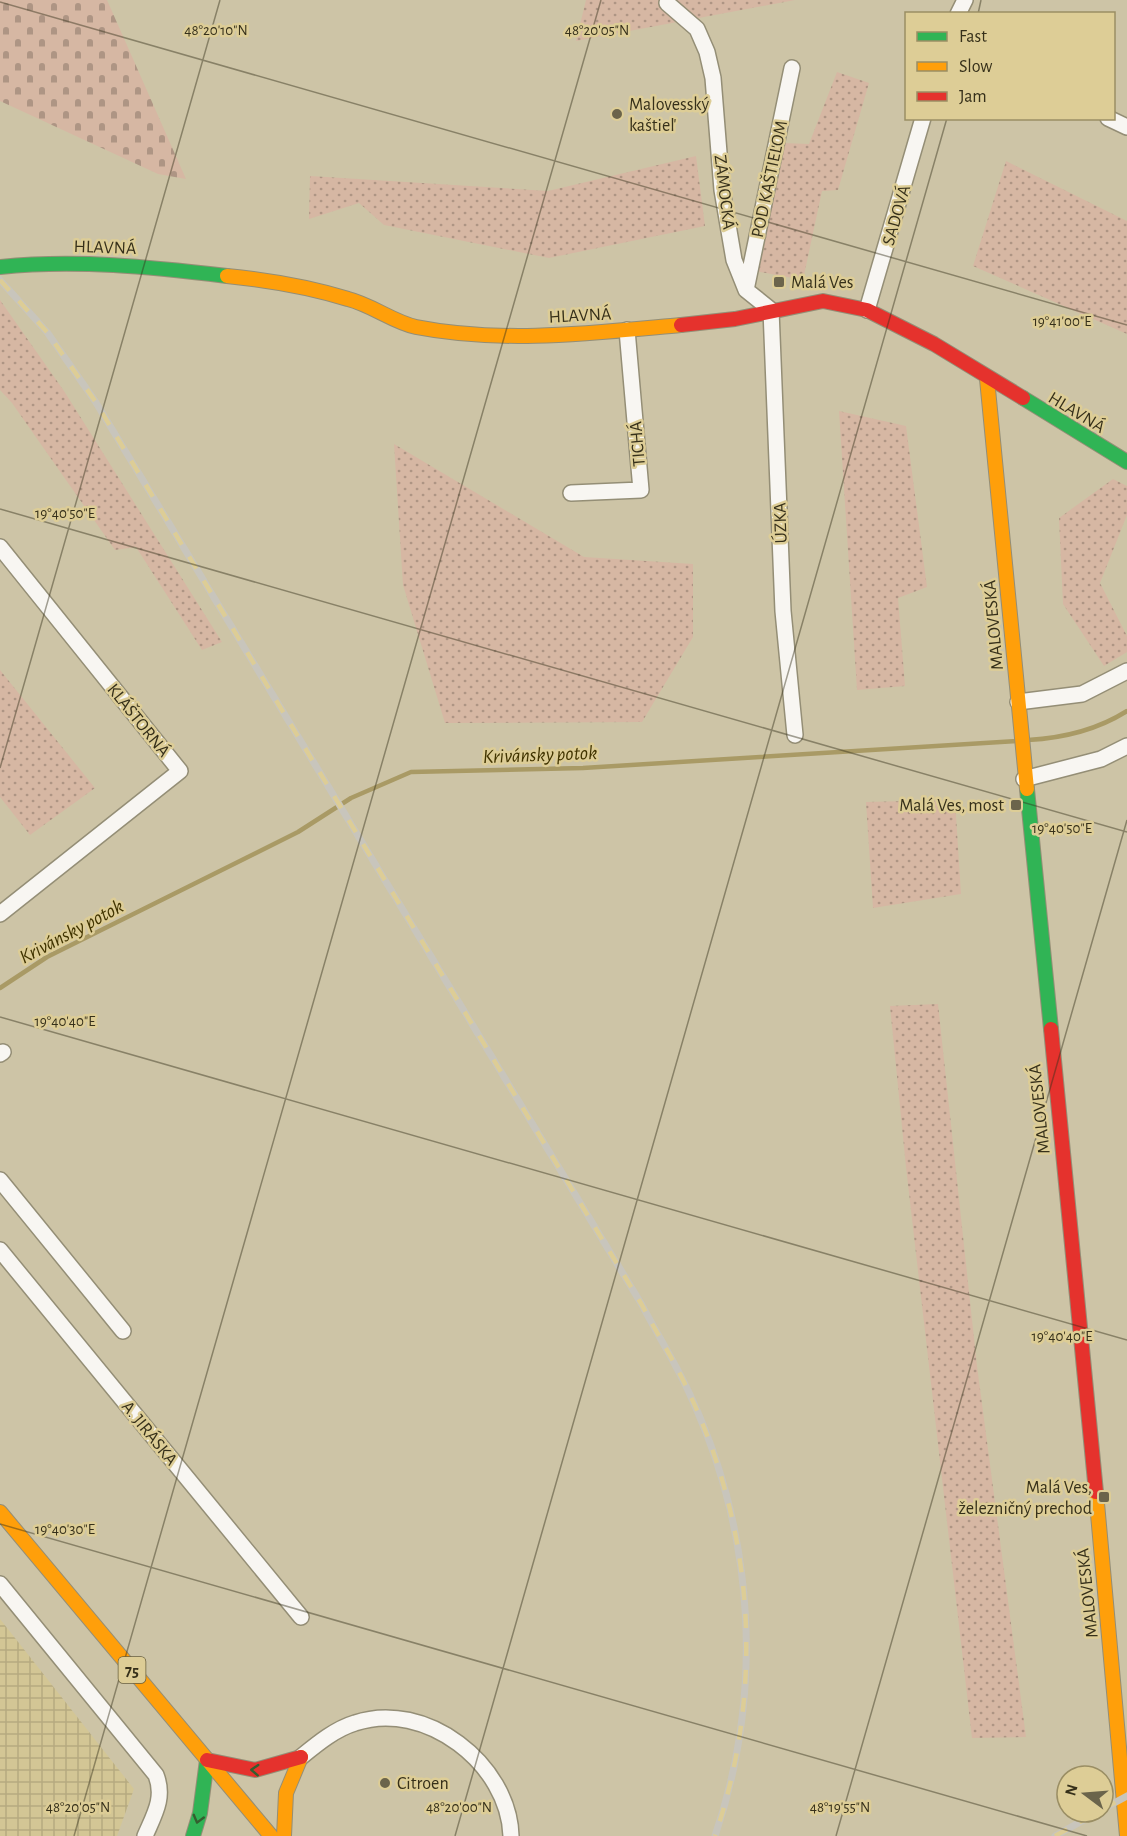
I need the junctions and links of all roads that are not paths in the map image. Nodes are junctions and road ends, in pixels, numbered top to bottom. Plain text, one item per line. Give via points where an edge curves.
1 (667, 3) dead end
2 (792, 68) dead end
3 (922, 120) edge
4 (1112, 120) edge
5 (1127, 127) edge
6 (0, 267) edge
7 (746, 290) junction
8 (771, 310) junction
9 (867, 310) junction
10 (627, 330) junction
11 (987, 379) junction
12 (1127, 462) edge
13 (571, 494) dead end
14 (0, 547) edge
15 (1127, 671) edge
16 (1018, 702) junction
17 (795, 735) dead end
18 (1127, 746) edge
19 (1024, 775) junction
20 (0, 914) edge
21 (0, 1180) edge
22 (0, 1250) edge
23 (123, 1331) dead end
24 (0, 1512) edge
25 (0, 1584) edge
26 (301, 1617) dead end
27 (301, 1757) junction
28 (207, 1760) junction
29 (145, 1836) edge
30 (193, 1836) edge
31 (272, 1836) edge
32 (284, 1836) edge
33 (511, 1836) edge
34 (1126, 1836) edge

1 - 7 street, ZÁMOCKÁ via 697,29 707,52 713,78 722,190 732,249
2 - 7 street, POD KAŠTIEĽOM
3 - 9 street, SADOVÁ
4 - 5 street
6 - 10 street, HLAVNÁ via 129,265 260,279 350,299 413,326 474,336
7 - 8 street
8 - 9 street, HLAVNÁ via 823,301
8 - 10 street, HLAVNÁ via 735,319
8 - 17 street, ÚZKA via 783,611
9 - 11 street, HLAVNÁ via 934,344
10 - 13 street, TICHÁ via 640,490
11 - 12 street, HLAVNÁ
11 - 16 street, MALOVESKÁ
14 - 20 street, KLÁŠTORNÁ via 180,771
15 - 16 street via 1082,694
16 - 19 street, MALOVESKÁ
18 - 19 street via 1101,759
19 - 34 street, MALOVESKÁ via 1119,1730
21 - 23 street
22 - 26 street, A. JIRÁSKA
24 - 28 street, 75
25 - 29 street via 156,1775 160,1802
27 -> 28 street via 266,1771 237,1769
27 - 32 street via 286,1792
27 - 33 street via 355,1722 391,1717 422,1723 455,1741 483,1766 502,1795
28 -> 30 street
28 - 31 street, 75

